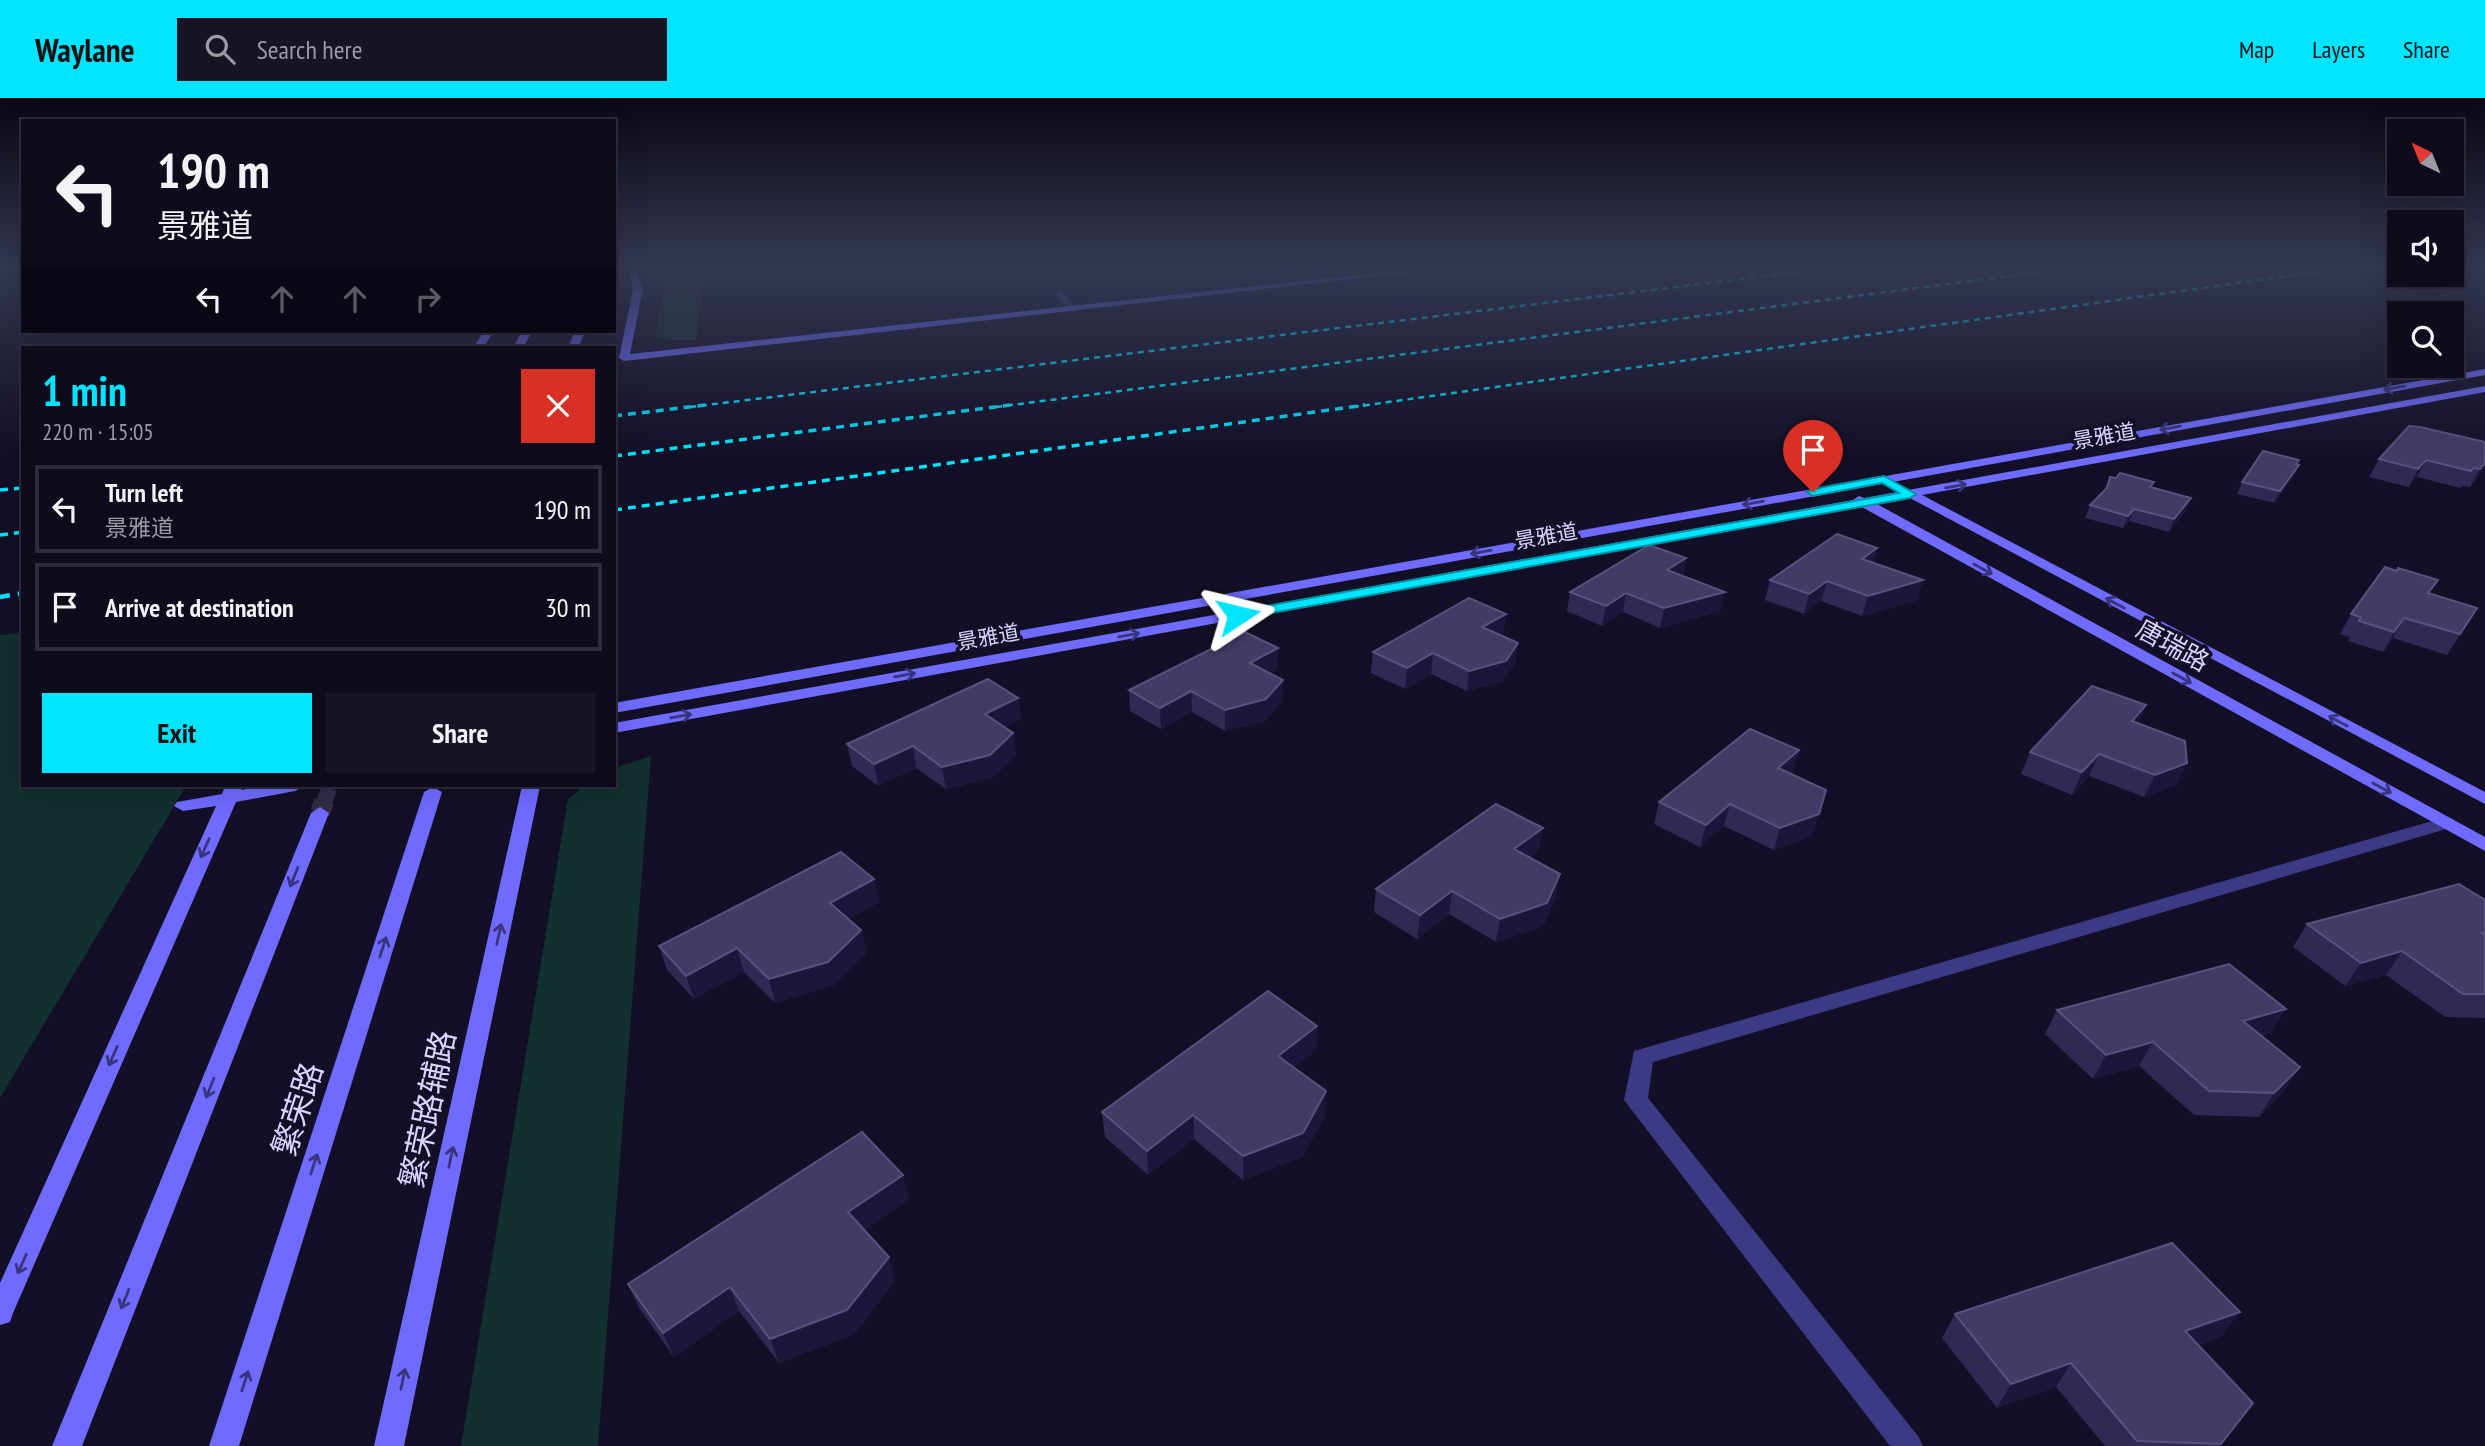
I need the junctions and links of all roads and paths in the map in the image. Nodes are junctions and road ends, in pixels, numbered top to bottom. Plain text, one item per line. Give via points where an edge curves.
1 (629, 332) edge
2 (863, 332) edge
3 (2485, 372) edge
4 (2485, 389) edge
5 (1884, 480) junction
6 (1838, 488) junction
7 (1910, 494) junction
8 (1862, 502) junction
9 (616, 708) edge
10 (616, 728) edge
11 (288, 787) edge
12 (531, 787) edge
13 (230, 792) edge
14 (433, 792) dead end
15 (2485, 799) edge
16 (183, 806) dead end
17 (320, 813) tunnel mouth
18 (2446, 823) junction
19 (2485, 845) edge
20 (0, 1313) edge
21 (67, 1446) edge
22 (224, 1446) edge
23 (389, 1446) edge
24 (1908, 1446) edge

1 - 2 street via 624,358
3 -> 5 street, 景雅道
7 -> 4 street, 景雅道
5 - 6 street, 景雅道
5 - 7 street, 唐瑞路
6 - 8 street, 唐瑞路
6 -> 9 street, 景雅道
7 - 8 street, 景雅道
15 -> 7 street, 唐瑞路
10 -> 8 street, 景雅道
8 -> 18 street, 唐瑞路
11 - 13 street
23 -> 12 street, 繁荣路辅路
13 - 16 street
13 -> 20 street
22 -> 14 street, 繁荣路
17 -> 21 street
18 - 19 street, 唐瑞路
18 - 24 street via 1642,1057 1636,1100

